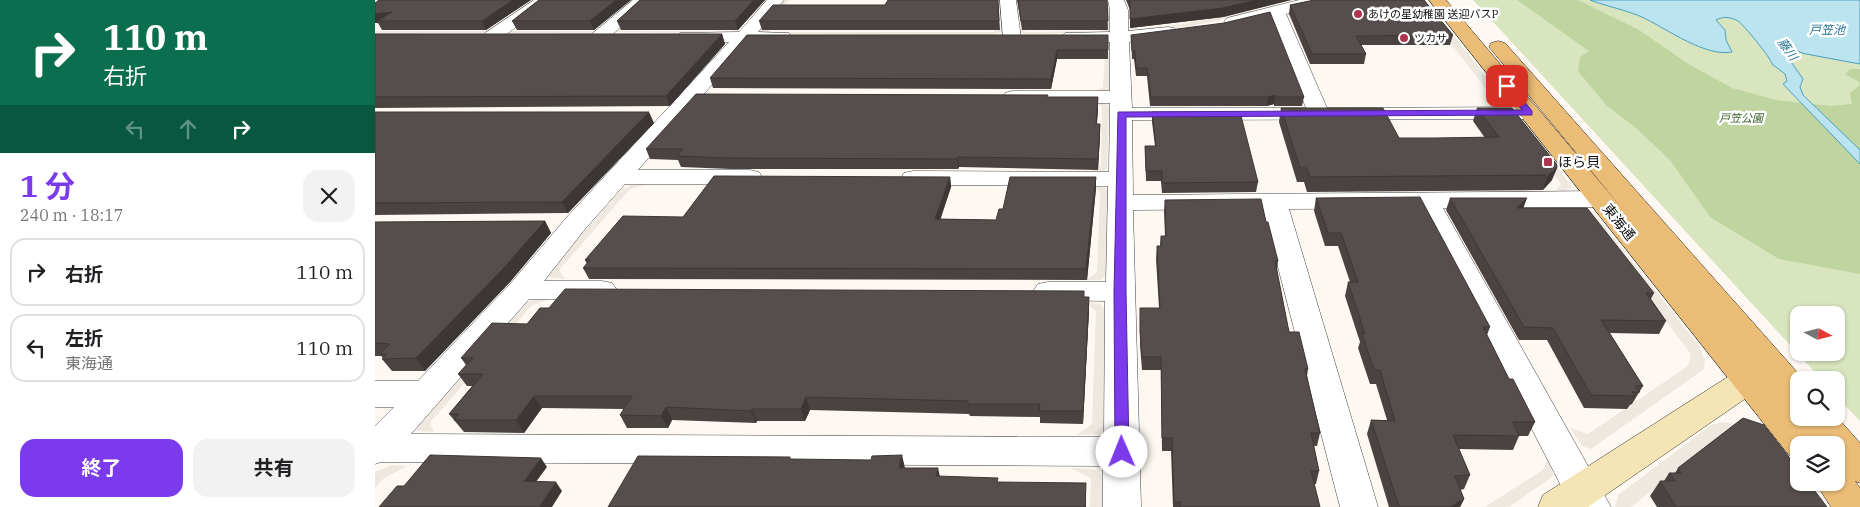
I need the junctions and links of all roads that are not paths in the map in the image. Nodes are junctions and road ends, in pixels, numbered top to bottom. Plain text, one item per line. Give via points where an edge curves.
1 (545, 0) edge
2 (643, 0) edge
3 (776, 0) edge
4 (1008, 0) edge
5 (1116, 0) edge
6 (1247, 0) edge
7 (1319, 0) edge
8 (1437, 0) edge
9 (1458, 0) edge
10 (1270, 12) junction
11 (1214, 25) edge
12 (1189, 29) edge
13 (472, 37) edge
14 (491, 37) junction
15 (520, 37) edge
16 (579, 37) edge
17 (599, 37) junction
18 (627, 37) edge
19 (666, 37) edge
20 (743, 37) junction
21 (800, 37) edge
22 (1057, 37) edge
23 (1120, 37) junction
24 (993, 38) edge
25 (996, 97) edge
26 (1121, 106) junction
27 (1529, 113) junction
28 (645, 114) edge
29 (675, 114) junction
30 (1319, 114) junction
31 (619, 177) junction
32 (775, 178) edge
33 (895, 178) edge
34 (1121, 191) junction
35 (1600, 199) junction
36 (1426, 200) junction
37 (1274, 202) junction
38 (547, 224) dead end
39 (576, 224) junction
40 (521, 290) junction
41 (627, 290) edge
42 (1022, 291) edge
43 (1120, 292) junction
44 (1749, 380) junction
45 (1790, 387) edge
46 (1790, 389) edge
47 (375, 394) edge
48 (425, 394) junction
49 (1824, 426) edge
50 (1795, 436) edge
51 (376, 449) edge
52 (1122, 452) junction
53 (1860, 468) edge
54 (1840, 491) edge
55 (1577, 501) edge
56 (1122, 507) edge
57 (1359, 507) edge
58 (1853, 507) edge

1 - 14 street
2 - 17 street
3 - 20 street
4 - 24 street via 1021,38
5 - 23 street
6 - 10 street
7 - 10 street
8 - 27 main road, 東海通
9 - 45 main road, 東海通
10 - 11 street
10 - 30 street
12 - 23 street
13 - 14 street
14 - 15 street
16 - 17 street
17 - 18 street
19 - 20 street
20 - 21 street
20 - 29 street via 704,96
22 - 23 street
23 - 26 street
25 - 26 street
26 - 30 street
26 - 34 street
27 - 30 street
27 - 35 main road, 東海通
28 - 29 street
29 - 31 street
31 - 32 street
31 - 39 street
33 - 34 street
34 - 37 street
34 - 43 street
35 - 36 street
35 - 44 main road, 東海通
36 - 37 street
36 - 55 street
37 - 57 street
38 - 39 street
39 - 40 street
40 - 41 street
40 - 48 street
42 - 43 street
43 - 52 street
44 - 46 street
44 - 50 main road, 東海通
44 - 55 street
47 - 48 street
48 - 51 street
49 - 53 main road
51 - 52 street
52 - 56 street
54 - 58 main road

